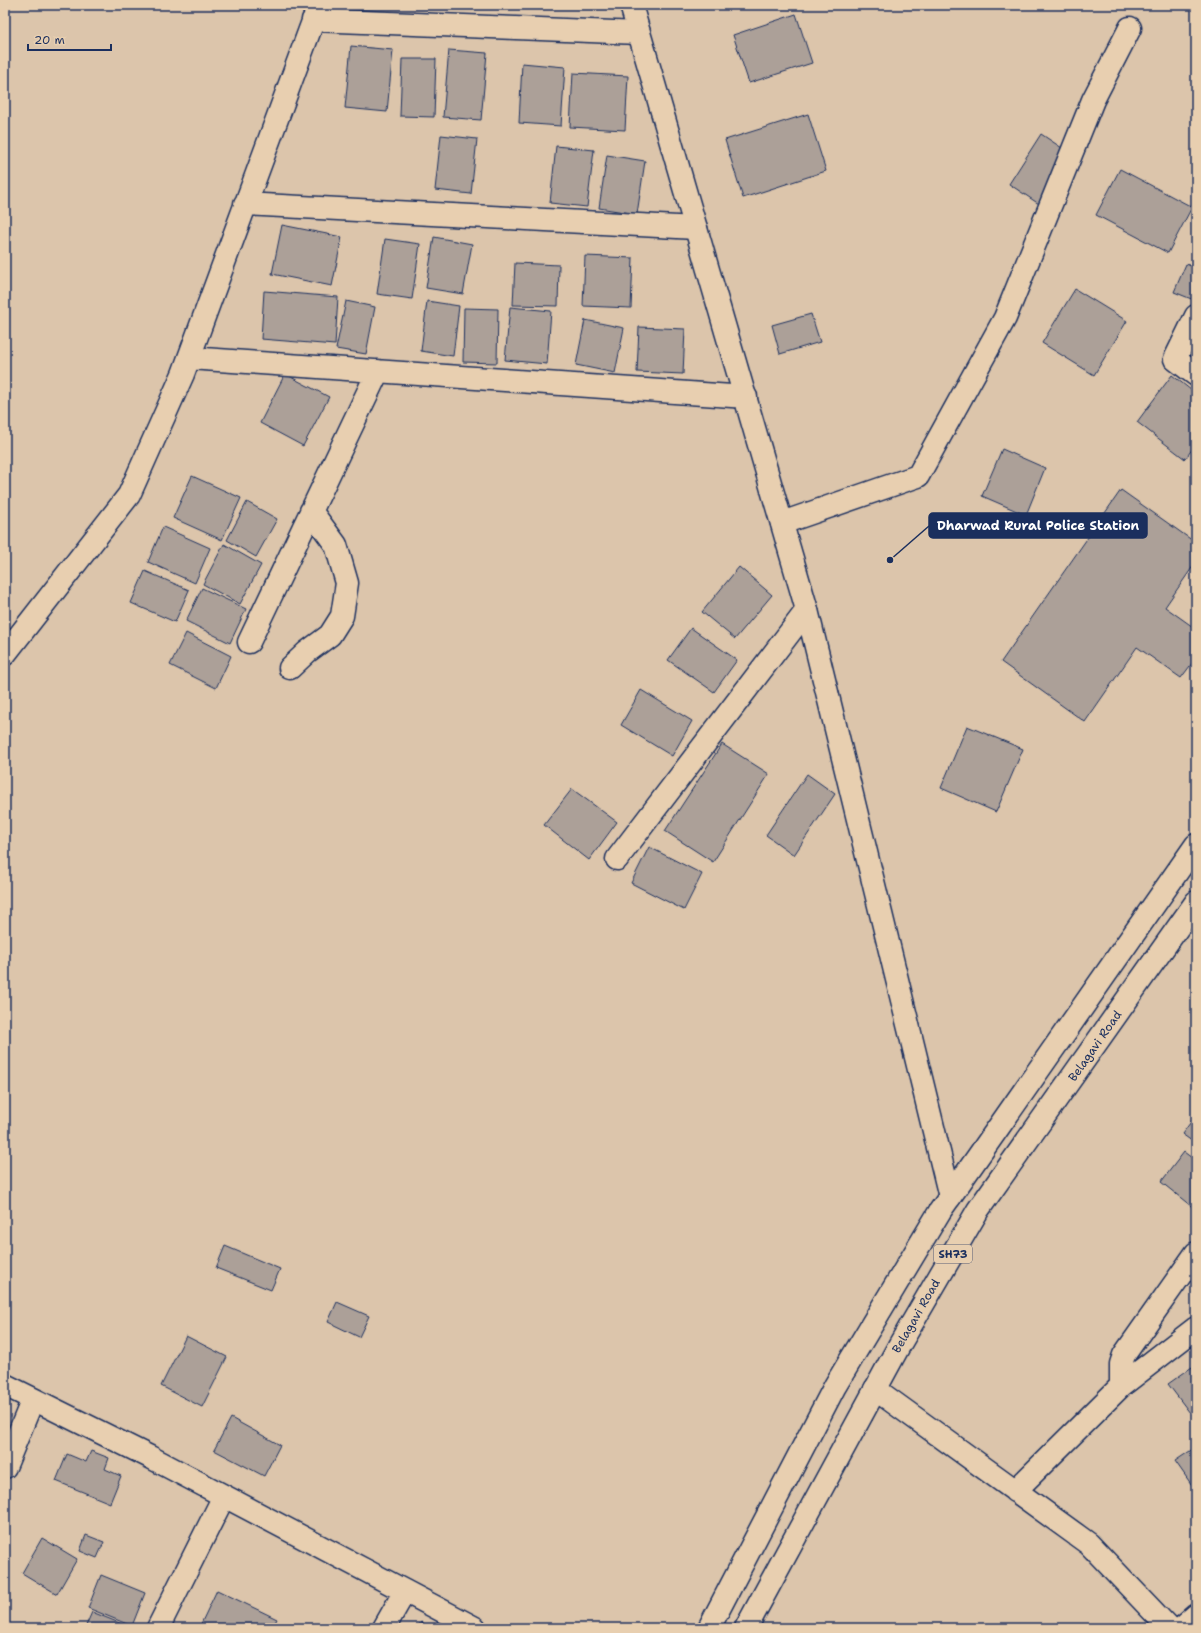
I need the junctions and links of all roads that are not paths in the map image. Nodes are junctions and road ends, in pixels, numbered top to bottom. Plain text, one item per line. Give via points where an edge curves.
1 (631, 5) edge
2 (316, 12) edge
3 (1130, 28) dead end
4 (639, 33) junction
5 (245, 204) junction
6 (696, 228) junction
7 (1196, 316) edge
8 (189, 358) junction
9 (378, 371) junction
10 (1196, 375) edge
11 (746, 397) junction
12 (311, 512) junction
13 (782, 523) junction
14 (807, 610) junction
15 (249, 642) dead end
16 (5, 654) edge
17 (290, 668) dead end
18 (1196, 845) edge
19 (616, 859) dead end
20 (1196, 902) edge
21 (950, 1197) junction
22 (1196, 1253) edge
23 (1196, 1328) edge
24 (5, 1385) edge
25 (1121, 1386) junction
26 (875, 1389) junction
27 (33, 1399) junction
28 (5, 1467) edge
29 (1015, 1491) junction
30 (224, 1496) junction
31 (405, 1591) junction
32 (1196, 1615) edge
33 (158, 1628) edge
34 (384, 1628) edge
35 (475, 1628) edge
36 (709, 1628) edge
37 (746, 1628) edge
38 (1168, 1628) edge
39 (1181, 1628) edge

1 - 4 street
2 - 4 street
2 - 5 street
3 - 13 street via 1093,100 1005,318 918,476
4 - 6 street
5 - 6 street
5 - 8 street
6 - 11 street
7 - 10 street via 1175,359
8 - 9 street
8 - 16 street via 129,495
9 - 11 street
9 - 12 street
11 - 13 street
12 - 15 street
12 - 17 street via 336,545 347,583 342,616 330,635
13 - 14 street
14 - 19 street
14 - 21 street
18 - 21 street
20 - 26 street, Belagavi Road / SH73 via 978,1210
21 - 36 street via 836,1386
22 - 25 street via 1124,1355 1121,1364
23 - 25 street
24 - 27 street
25 - 29 street
26 - 29 street
26 - 37 street, Belagavi Road / SH73
27 - 28 street
27 - 30 street
29 - 38 street via 1089,1544
30 - 31 street
30 - 33 street
31 - 34 street
31 - 35 street
32 - 39 street

